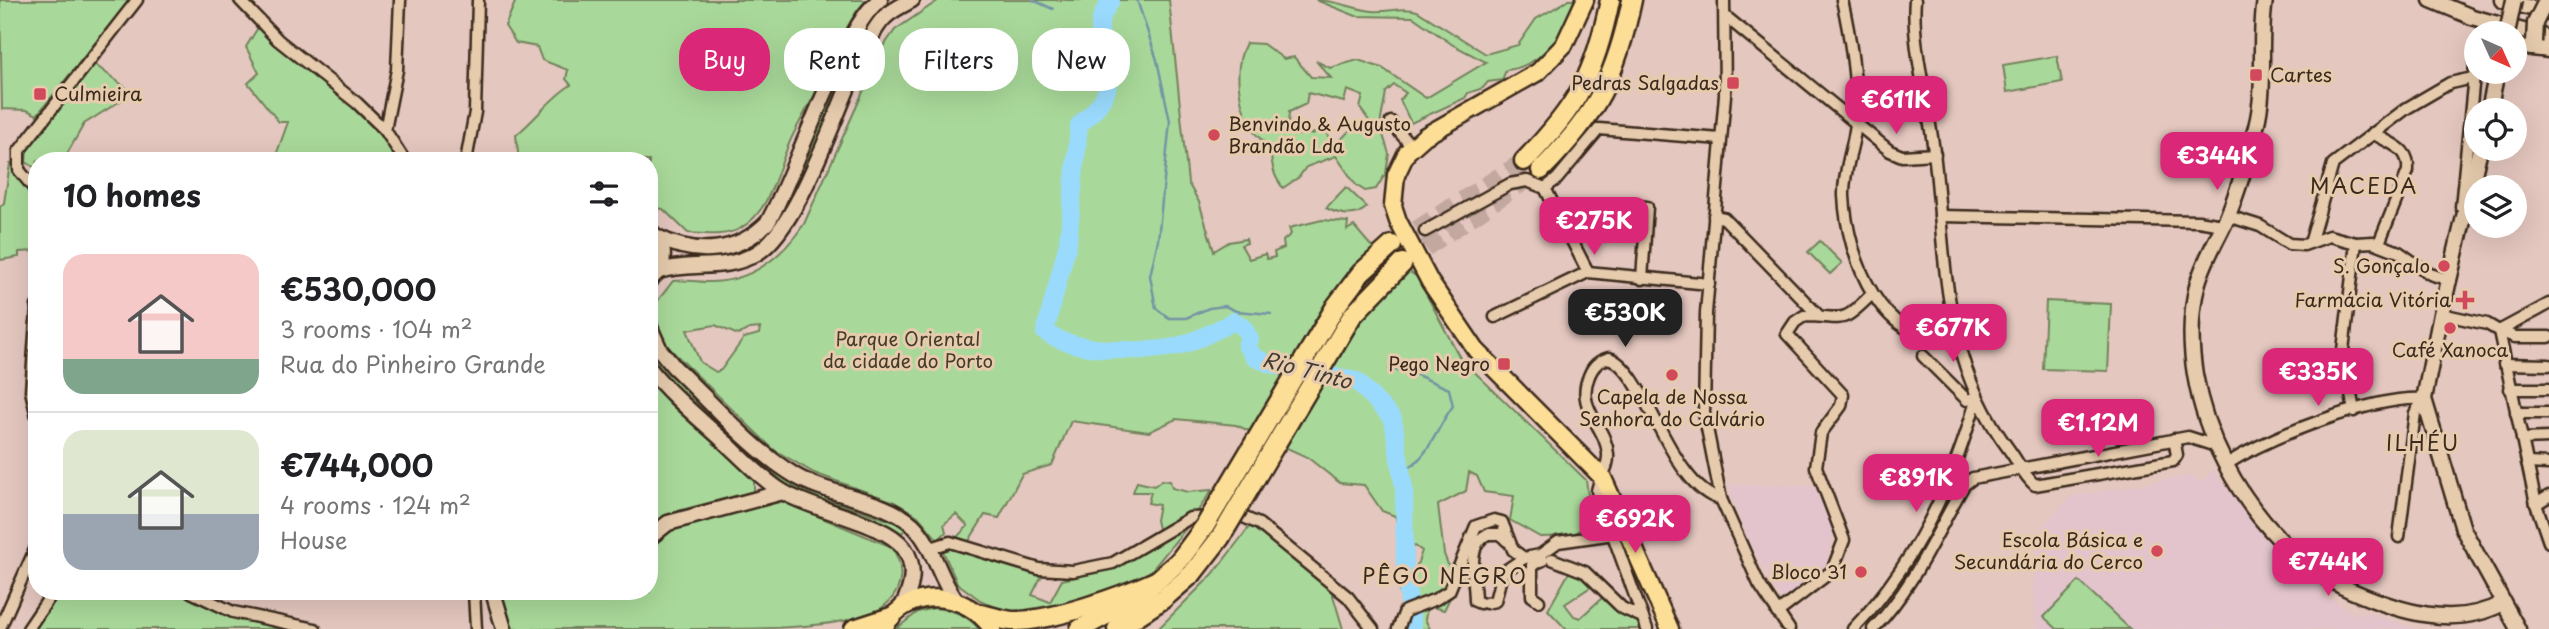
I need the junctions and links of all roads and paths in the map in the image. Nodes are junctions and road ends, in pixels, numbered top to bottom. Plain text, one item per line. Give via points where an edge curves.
1 (137, 0) edge
2 (240, 0) edge
3 (400, 0) edge
4 (478, 0) edge
5 (912, 0) edge
6 (1585, 0) edge
7 (1610, 0) edge
8 (1632, 0) edge
9 (1724, 0) edge
10 (1842, 0) edge
11 (1909, 0) edge
12 (2431, 0) edge
13 (2502, 0) edge
14 (2514, 0) edge
15 (876, 1) edge
16 (2547, 4) edge
17 (2264, 5) edge
18 (1914, 6) edge
19 (1725, 16) junction
20 (2510, 21) edge
21 (870, 28) edge
22 (876, 28) edge
23 (2549, 38) edge
24 (2540, 46) edge
25 (2464, 80) edge
26 (2472, 84) edge
27 (845, 91) edge
28 (1391, 122) dead end
29 (1856, 123) junction
30 (385, 130) junction
31 (2373, 133) junction
32 (1720, 139) junction
33 (1412, 147) junction
34 (399, 152) edge
35 (468, 152) edge
36 (1935, 155) junction
37 (1524, 161) tunnel mouth
38 (1543, 179) junction
39 (28, 180) edge
40 (1629, 205) dead end
41 (1714, 216) junction
42 (1940, 216) junction
43 (2464, 219) joint
44 (2225, 220) junction
45 (1425, 231) dead end
46 (658, 236) edge
47 (2311, 240) junction
48 (658, 243) edge
49 (2356, 243) junction
50 (2379, 243) junction
51 (1392, 245) tunnel mouth
52 (1403, 263) tunnel mouth
53 (658, 266) edge
54 (1588, 272) junction
55 (658, 277) edge
56 (1642, 279) junction
57 (2449, 281) junction
58 (1709, 284) junction
59 (1872, 294) junction
60 (2549, 304) edge
61 (2441, 314) junction
62 (1819, 316) junction
63 (1495, 317) dead end
64 (2498, 331) junction
65 (2549, 337) edge
66 (1956, 338) junction
67 (658, 345) edge
68 (1923, 356) dead end
69 (2504, 364) junction
70 (2549, 365) edge
71 (658, 377) edge
72 (2510, 389) junction
73 (2549, 389) edge
74 (1977, 397) junction
75 (2424, 399) junction
76 (2354, 411) junction
77 (2549, 413) edge
78 (2516, 414) junction
79 (2207, 421) junction
80 (2188, 437) junction
81 (2549, 438) edge
82 (2174, 439) junction
83 (2522, 439) junction
84 (2216, 446) junction
85 (2527, 463) junction
86 (2549, 464) edge
87 (2225, 465) junction
88 (2022, 468) junction
89 (1603, 478) junction
90 (783, 492) junction
91 (2549, 496) edge
92 (1721, 499) junction
93 (2536, 504) junction
94 (658, 531) edge
95 (1614, 534) junction
96 (2399, 537) dead end
97 (1507, 541) junction
98 (2549, 542) edge
99 (931, 548) junction
100 (1550, 554) junction
101 (1524, 558) junction
102 (28, 565) edge
103 (1158, 580) junction
104 (1186, 580) junction
105 (955, 599) junction
106 (48, 600) edge
107 (208, 600) edge
108 (474, 600) edge
109 (495, 600) edge
110 (1539, 601) dead end
111 (2503, 603) junction
112 (1777, 613) junction
113 (981, 614) junction
114 (1642, 617) junction
115 (892, 618) edge
116 (0, 628) edge
117 (28, 629) edge
118 (315, 629) edge
119 (476, 629) edge
120 (504, 629) edge
121 (853, 629) edge
122 (992, 629) edge
123 (1080, 629) edge
124 (1117, 629) edge
125 (1140, 629) edge
126 (1373, 629) edge
127 (1398, 629) edge
128 (1647, 629) edge
129 (1670, 629) edge
130 (1789, 629) edge
131 (1853, 629) edge
132 (1873, 629) edge
133 (2518, 629) edge

1 - 39 street via 19,150 19,170
2 - 30 street via 278,40 343,89
3 - 30 street via 397,70
4 - 35 street via 475,112
5 - 22 main road via 886,15
6 - 33 main road via 1564,45 1538,72
7 - 37 highway via 1601,47 1587,80 1572,107
8 - 38 highway via 1621,52 1605,88
9 - 19 street
10 - 29 street
11 - 18 street
12 - 23 main road via 2472,17
13 - 16 main road
14 - 20 main road, bridge
15 - 21 street via 879,12
15 - 46 main road via 837,67 768,222 748,239 714,250 679,248
16 - 24 main road, bridge via 2535,23
17 - 44 main road via 2262,97
18 - 36 street
19 - 29 street
19 - 32 street
25 - 31 street via 2407,108
26 - 43 street via 2462,180
27 - 55 main road via 789,219 769,245 729,265 688,265
28 - 33 street
29 - 36 street via 1895,154
29 - 59 street via 1845,182 1846,215 1852,254
30 - 34 street
31 - 47 street via 2333,164
31 - 50 street via 2409,158
32 - 38 street via 1599,129 1565,170
32 - 41 street
33 - 89 main road via 1396,175 1393,206 1430,282 1492,369
36 - 42 street
38 - 45 street via 1510,184
38 - 54 street
40 - 56 street via 1647,207
41 - 58 street
41 - 62 street via 1724,218
42 - 44 street
42 - 66 street via 1942,265
43 - 57 main road
44 - 47 street via 2260,226 2289,244 2304,245
44 - 79 main road via 2195,296 2194,363
47 - 49 street via 2333,236
48 - 53 main road via 664,254
49 - 50 street
49 - 76 street via 2343,350
50 - 57 street
51 - 103 highway, bridge via 1361,273 1336,306 1205,526
52 - 104 highway, bridge via 1352,316 1220,538
54 - 56 street
54 - 63 street
56 - 58 street
57 - 61 main road
58 - 92 street via 1704,413
59 - 62 street via 1846,318
59 - 66 street via 1915,333 1942,340
60 - 64 street
61 - 64 street via 2487,324
61 - 75 main road
62 - 112 street via 1799,318 1787,334 1843,395 1841,406 1821,433 1816,467 1844,540 1832,572
64 - 65 street via 2515,337
64 - 69 street
66 - 74 street
67 - 99 main road via 674,367 775,462 821,489 895,513
68 - 74 street via 1967,400
69 - 70 street
69 - 72 street
71 - 90 main road
72 - 73 street
72 - 78 street
74 - 88 street
74 - 131 street via 1921,538 1883,598
75 - 76 street
75 - 96 street via 2416,413
75 - 111 main road via 2463,529
76 - 87 street via 2254,448
77 - 78 street
78 - 83 street
79 - 80 street
79 - 84 main road
80 - 82 street
80 - 84 street
81 - 83 street
82 - 88 street
82 - 88 street via 2177,455 2167,462 2041,485 2031,482
83 - 85 street
84 - 87 main road
85 - 86 street
85 - 93 street
87 - 111 main road via 2281,540 2344,587 2378,603 2448,620 2464,619
88 - 132 street via 1973,478 1964,485 1914,578
89 - 92 street via 1607,450 1585,394 1594,367 1609,358 1624,367 1660,432 1702,493
89 - 95 street via 1597,491
89 - 129 main road
90 - 94 main road via 668,523
90 - 115 main road via 898,541 913,570 908,596
91 - 93 street
92 - 112 street via 1742,552
93 - 98 street
95 - 100 street via 1558,542
95 - 114 street
97 - 101 street
97 - 101 street via 1500,534 1488,534 1477,545 1475,601 1494,601 1502,573
97 - 127 street via 1502,522 1476,526 1448,591 1405,611
99 - 105 main road via 942,581
99 - 126 street via 950,542 1039,569 1073,571 1113,563 1189,518 1241,516 1259,524 1348,597
100 - 101 street
100 - 110 street via 1532,565 1532,596
100 - 114 street via 1595,579 1622,608
102 - 116 street
103 - 113 highway via 1112,600 1028,620
103 - 123 highway via 1136,598
104 - 124 highway
104 - 125 highway
105 - 113 main road
105 - 115 main road via 935,597
106 - 117 street
107 - 118 street via 233,612
108 - 119 street
109 - 120 main road
111 - 133 main road
112 - 130 street
113 - 122 main road
114 - 128 street
115 - 121 highway

